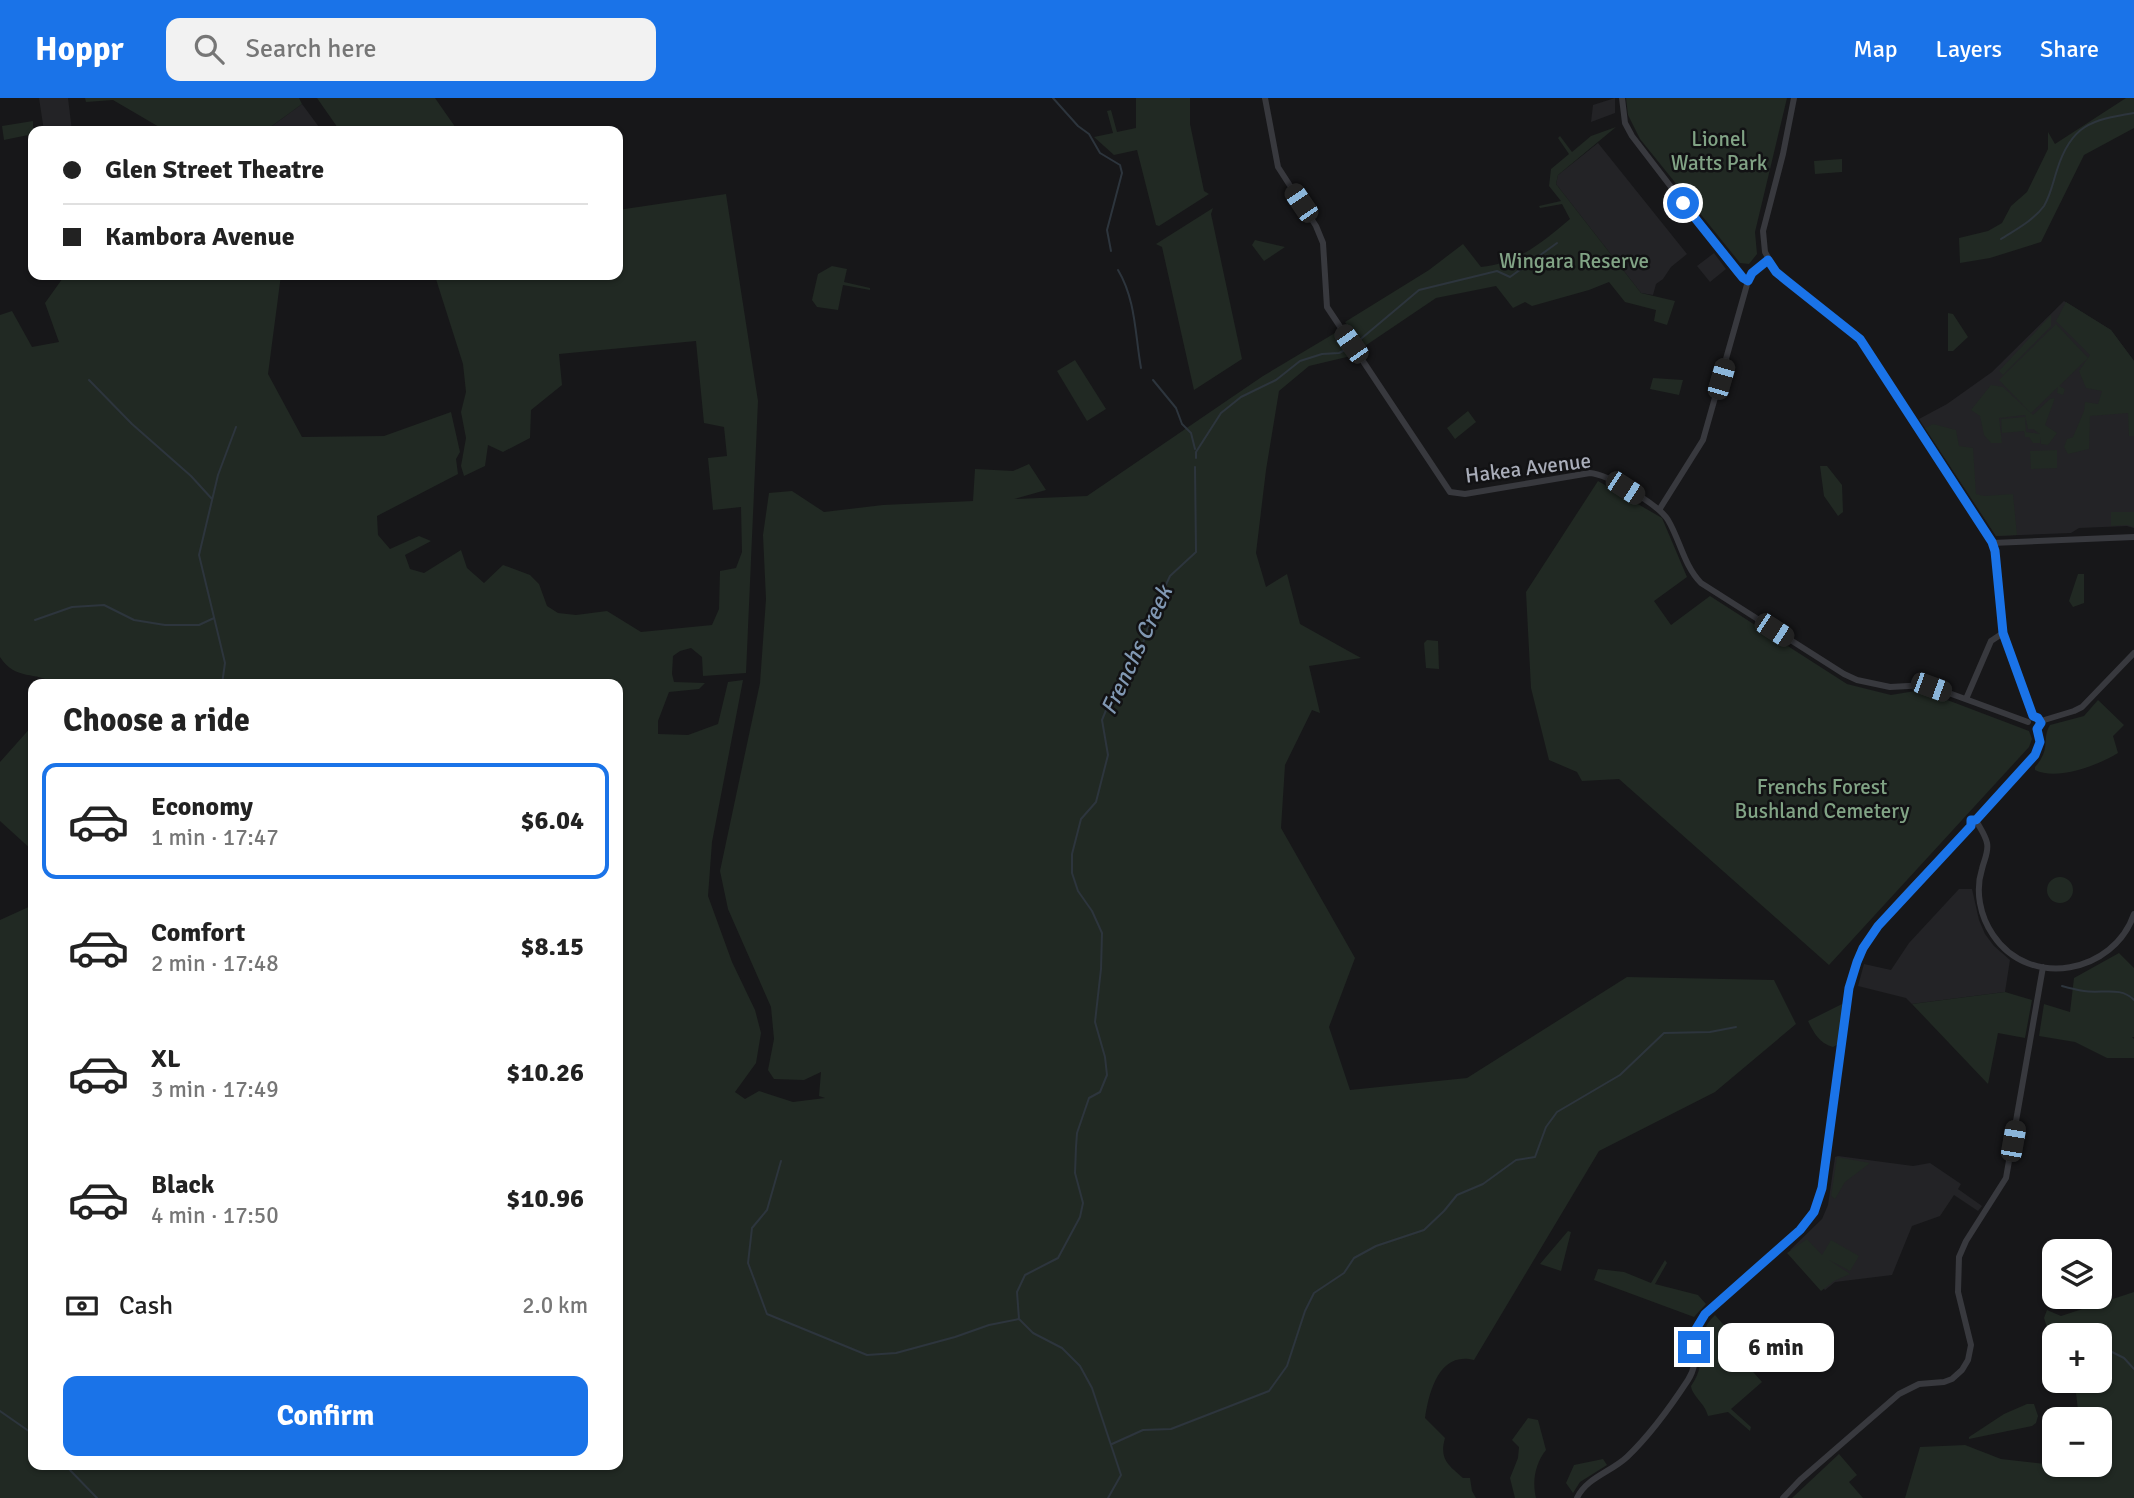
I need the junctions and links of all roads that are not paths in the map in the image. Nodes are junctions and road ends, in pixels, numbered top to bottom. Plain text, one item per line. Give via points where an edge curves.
1 (1265, 98) edge
2 (1622, 98) edge
3 (1794, 98) edge
4 (1768, 260) junction
5 (1748, 281) junction
6 (1659, 510) junction
7 (2134, 537) edge
8 (1992, 542) junction
9 (2003, 633) junction
10 (2134, 653) edge
11 (1966, 699) junction
12 (2030, 719) junction
13 (2040, 721) junction
14 (2037, 729) junction
15 (1975, 824) junction
16 (2134, 914) edge
17 (2043, 967) junction
18 (1577, 1498) edge
19 (1783, 1498) edge

1 - 6 street, Hakea Avenue via 1278,167 1322,240 1327,307 1450,492 1461,495 1597,474
2 - 5 street via 1632,136 1737,273
3 - 4 street via 1763,231
4 - 5 street
4 - 8 street via 1776,272 1860,339
5 - 6 street via 1703,440
6 - 11 street, Hakea Avenue via 1699,582 1844,674 1890,687 1927,685
7 - 8 street
8 - 9 street
9 - 11 street via 1991,641
9 - 12 street
10 - 13 street via 2082,707
11 - 12 street, Hakea Avenue
12 - 13 street via 2037,716
12 - 14 street via 2030,727
13 - 14 street
14 - 15 street via 2037,752
15 - 17 street via 1987,844 1979,887 1987,925 2006,949
15 - 18 street via 1878,926 1857,962 1849,988 1822,1188 1814,1212 1800,1230 1705,1314 1696,1329 1693,1369 1681,1390 1627,1457 1587,1483
16 - 17 street via 2121,939 2092,962 2071,968
17 - 19 street via 2006,1178 1959,1257 1958,1286 1971,1345 1968,1360 1952,1379 1919,1384 1899,1394

